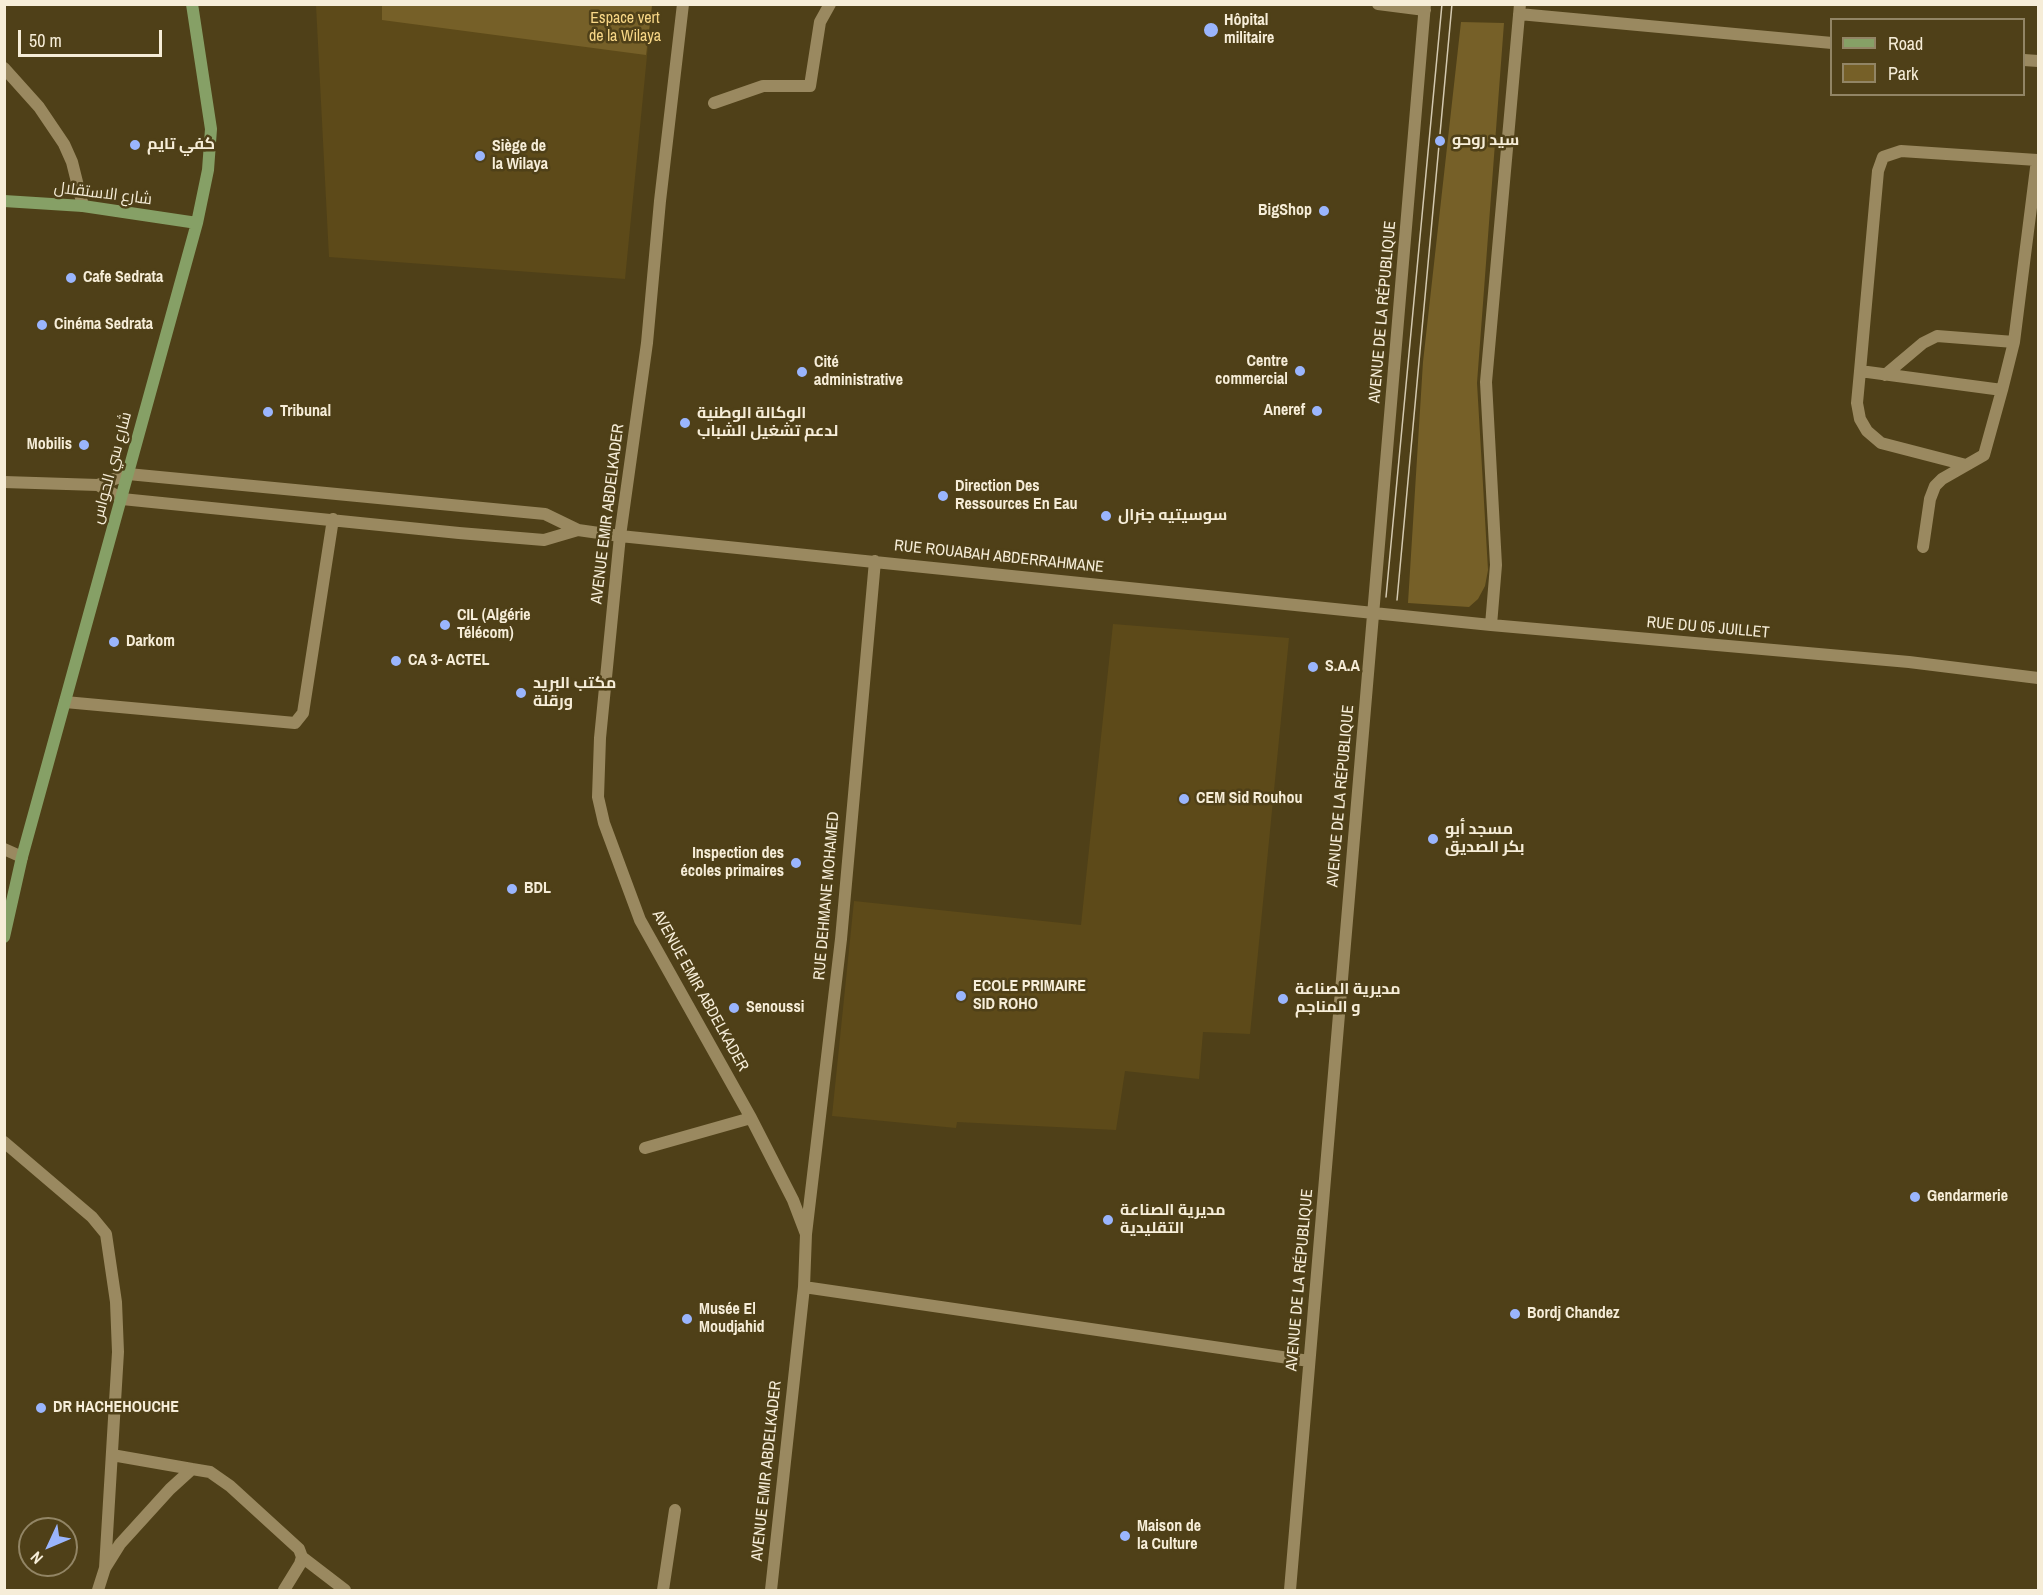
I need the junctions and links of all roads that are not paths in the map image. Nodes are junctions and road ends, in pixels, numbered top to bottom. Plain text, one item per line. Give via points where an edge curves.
1 (192, 4) edge
2 (684, 4) edge
3 (830, 4) edge
4 (1378, 4) edge
5 (1425, 7) edge
6 (1519, 10) edge
7 (1830, 43) edge
8 (4, 68) edge
9 (714, 102) dead end
10 (2038, 160) edge
11 (4, 201) edge
12 (83, 207) junction
13 (197, 223) junction
14 (2033, 246) edge
15 (2014, 342) junction
16 (1860, 371) junction
17 (1885, 375) junction
18 (2002, 390) junction
19 (1966, 465) junction
20 (128, 474) junction
21 (4, 482) edge
22 (98, 485) junction
23 (122, 499) junction
24 (333, 519) junction
25 (578, 530) junction
26 (620, 536) junction
27 (1923, 547) dead end
28 (875, 561) junction
29 (1374, 612) junction
30 (1491, 625) junction
31 (2038, 678) edge
32 (65, 702) junction
33 (4, 849) edge
34 (22, 857) junction
35 (4, 937) edge
36 (751, 1118) junction
37 (4, 1142) edge
38 (645, 1148) dead end
39 (806, 1234) junction
40 (804, 1287) junction
41 (1309, 1361) junction
42 (112, 1455) junction
43 (192, 1469) junction
44 (675, 1510) dead end
45 (302, 1557) junction
46 (105, 1568) junction
47 (98, 1590) edge
48 (284, 1590) edge
49 (345, 1590) edge
50 (663, 1590) edge
51 (771, 1590) edge
52 (1290, 1590) edge

1 - 13 street, شارع سي الحواس via 211,129 208,170
2 - 26 street, AVENUE EMIR ABDELKADER via 647,343
3 - 9 street via 820,22 810,86 763,86
4 - 5 street
5 - 29 street, AVENUE DE LA RÉPUBLIQUE
6 - 7 street
6 - 30 street via 1486,382 1496,565
8 - 12 street via 39,107 64,144
10 - 14 street
10 - 16 street via 1901,151 1883,157 1878,171
11 - 12 street, شارع الاستقلال
12 - 13 street, شارع الاستقلال
13 - 20 street, شارع سي الحواس
14 - 15 street
15 - 17 street via 1937,336
15 - 18 street
16 - 17 street
16 - 19 street via 1857,403 1867,431 1881,443
17 - 18 street
18 - 19 street via 1984,455
19 - 27 street via 1935,486
20 - 22 street
20 - 23 street, شارع سي الحواس
20 - 25 street via 545,514
21 - 22 street
22 - 23 street
23 - 24 street
23 - 32 street, شارع سي الحواس
24 - 25 street via 544,540
24 - 32 street via 303,713 296,723
25 - 26 street, RUE ROUABAH ABDERRAHMANE
26 - 28 street, RUE ROUABAH ABDERRAHMANE
26 - 36 street, AVENUE EMIR ABDELKADER via 598,797 640,920
28 - 29 street, RUE ROUABAH ABDERRAHMANE
28 - 39 street, RUE DEHMANE MOHAMED via 842,939
29 - 30 street, RUE DU 05 JUILLET
29 - 41 street, AVENUE DE LA RÉPUBLIQUE
30 - 31 street, RUE DU 05 JUILLET via 1909,662
32 - 34 street, شارع سي الحواس
33 - 34 street
34 - 35 street, شارع سي الحواس
36 - 38 street
36 - 39 street, AVENUE EMIR ABDELKADER
37 - 42 street via 92,1217 106,1234 117,1326
39 - 40 street, AVENUE EMIR ABDELKADER
40 - 41 street
40 - 51 street, AVENUE EMIR ABDELKADER
41 - 52 street, AVENUE DE LA RÉPUBLIQUE
42 - 43 street
42 - 46 street
43 - 45 street via 210,1472 230,1486 299,1549
43 - 46 street via 120,1544
44 - 50 street
45 - 48 street
45 - 49 street
46 - 47 street

